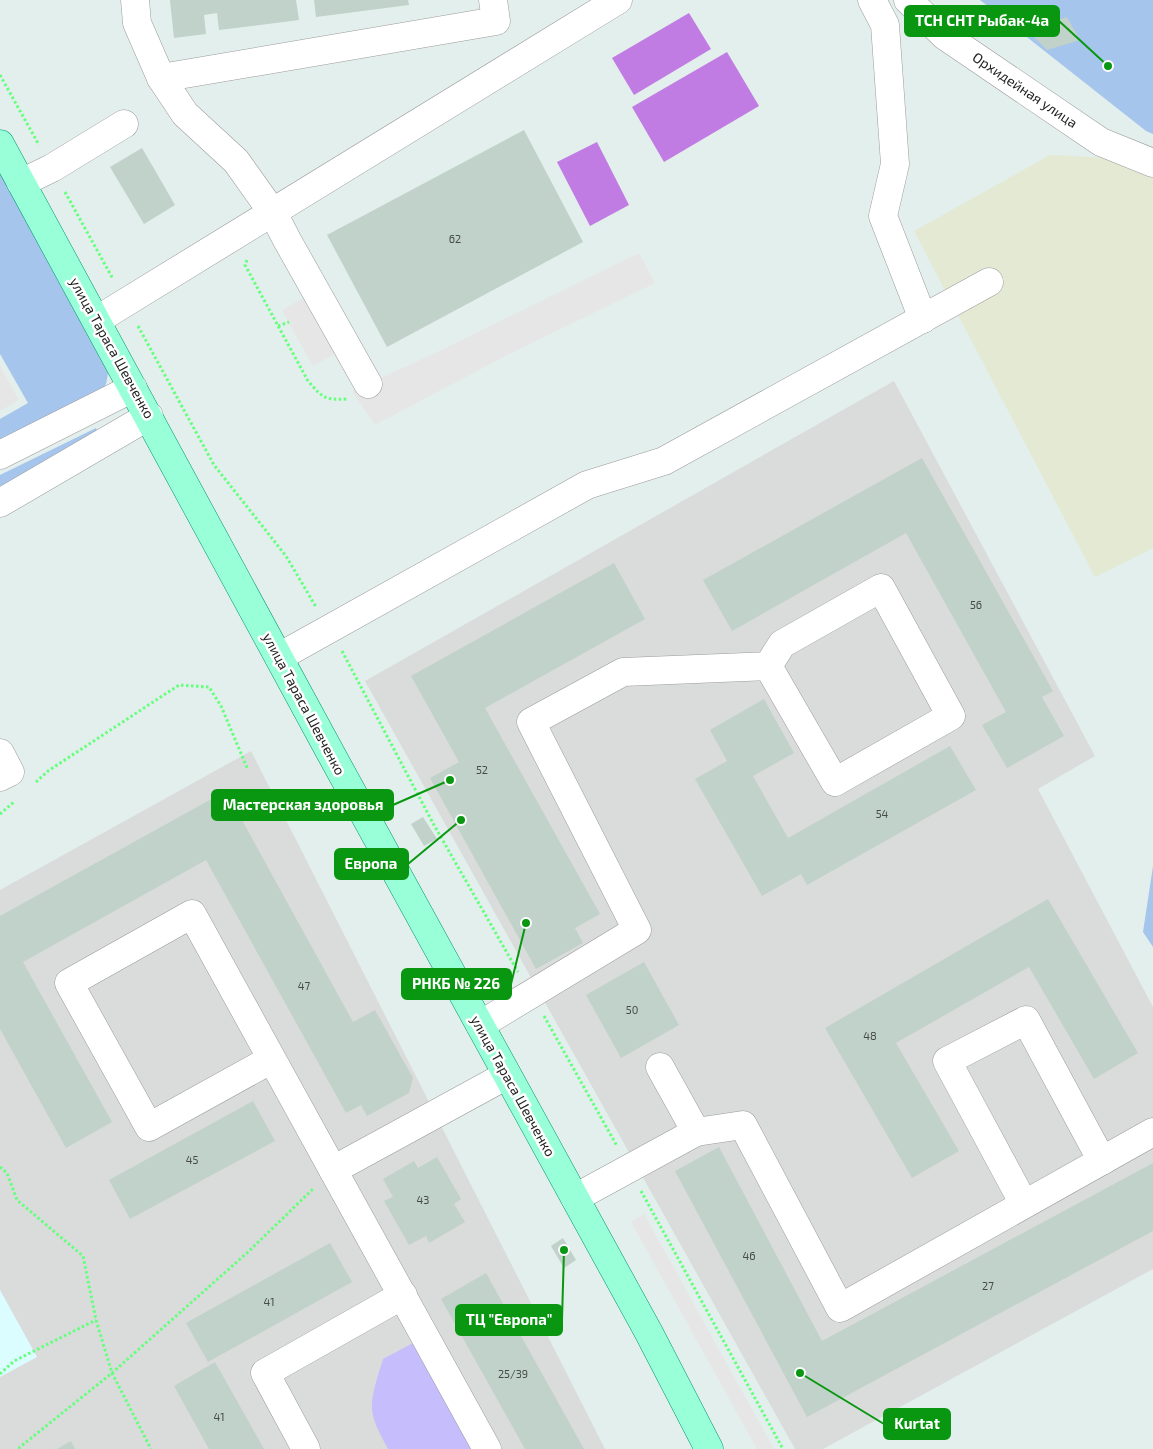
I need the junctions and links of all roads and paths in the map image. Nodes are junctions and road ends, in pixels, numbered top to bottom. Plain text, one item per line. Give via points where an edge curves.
1 (135, 0) edge
2 (494, 0) edge
3 (618, 0) edge
4 (872, 0) edge
5 (908, 0) edge
6 (0, 75) edge
7 (161, 78) junction
8 (124, 124) dead end
9 (0, 144) edge
10 (1153, 163) edge
11 (52, 168) junction
12 (21, 182) junction
13 (273, 213) junction
14 (249, 257) dead end
15 (990, 282) dead end
16 (126, 303) junction
17 (923, 319) junction
18 (97, 320) junction
19 (289, 322) dead end
20 (278, 326) junction
21 (133, 388) junction
22 (358, 391) joint
23 (148, 416) junction
24 (0, 455) edge
25 (0, 502) edge
26 (329, 629) junction
27 (279, 657) junction
28 (768, 666) junction
29 (0, 753) edge
30 (248, 770) dead end
31 (0, 777) edge
32 (34, 783) dead end
33 (21, 796) dead end
34 (0, 814) edge
35 (531, 994) junction
36 (480, 1025) junction
37 (272, 1059) junction
38 (660, 1068) dead end
39 (507, 1075) junction
40 (696, 1132) junction
41 (1153, 1132) edge
42 (1102, 1161) junction
43 (0, 1167) edge
44 (629, 1168) junction
45 (333, 1170) junction
46 (575, 1198) junction
47 (1024, 1204) junction
48 (403, 1296) junction
49 (96, 1320) junction
50 (112, 1373) junction
51 (0, 1374) edge
52 (19, 1449) edge
53 (151, 1449) edge
54 (306, 1449) edge
55 (488, 1449) edge
56 (709, 1449) edge
57 (783, 1449) edge

1 - 7 street via 137,22
2 - 7 street via 496,21
3 - 13 street
4 - 17 street via 885,25 895,164 883,216
5 - 10 street, Орхидейная улица via 945,36 1101,142
6 - 11 path
7 - 13 street via 185,114 236,161
8 - 11 street
9 - 12 main road, улица Тараса Шевченко
11 - 12 street
11 - 16 path
12 - 18 main road, улица Тараса Шевченко
13 - 16 street
13 - 22 street
14 - 20 path via 245,265
15 - 17 street
16 - 18 street
16 - 26 path via 214,464 286,556
17 - 26 street via 664,461 587,485
18 - 21 main road, улица Тараса Шевченко
19 - 20 path
20 - 22 path via 308,381 320,395 332,400
21 - 23 main road, улица Тараса Шевченко
21 - 24 street
23 - 25 street
23 - 27 main road, улица Тараса Шевченко
26 - 27 street
26 - 35 path via 434,825
27 - 36 main road, улица Тараса Шевченко
28 - 28 street via 835,782 952,716 881,588 782,644
28 - 35 street via 623,672 531,722 637,930
29 - 31 street via 10,772
30 - 32 path via 222,706 208,687 179,685
33 - 34 path
35 - 36 street
35 - 44 path
36 - 39 main road, улица Тараса Шевченко
37 - 37 street via 192,914 69,983 149,1126
37 - 45 street
38 - 40 street
39 - 45 street
39 - 46 main road, улица Тараса Шевченко
40 - 44 street
40 - 47 street via 743,1125 840,1308
41 - 42 street
42 - 47 street
42 - 47 street via 1026,1020 947,1062
43 - 49 path via 7,1173 17,1200 83,1256
44 - 46 street
44 - 57 path
45 - 48 street
45 - 50 path via 248,1252
46 - 56 main road, улица Тараса Шевченко
48 - 54 street via 265,1373
48 - 55 street
49 - 50 path
49 - 51 path via 14,1361
50 - 52 path
50 - 53 path

